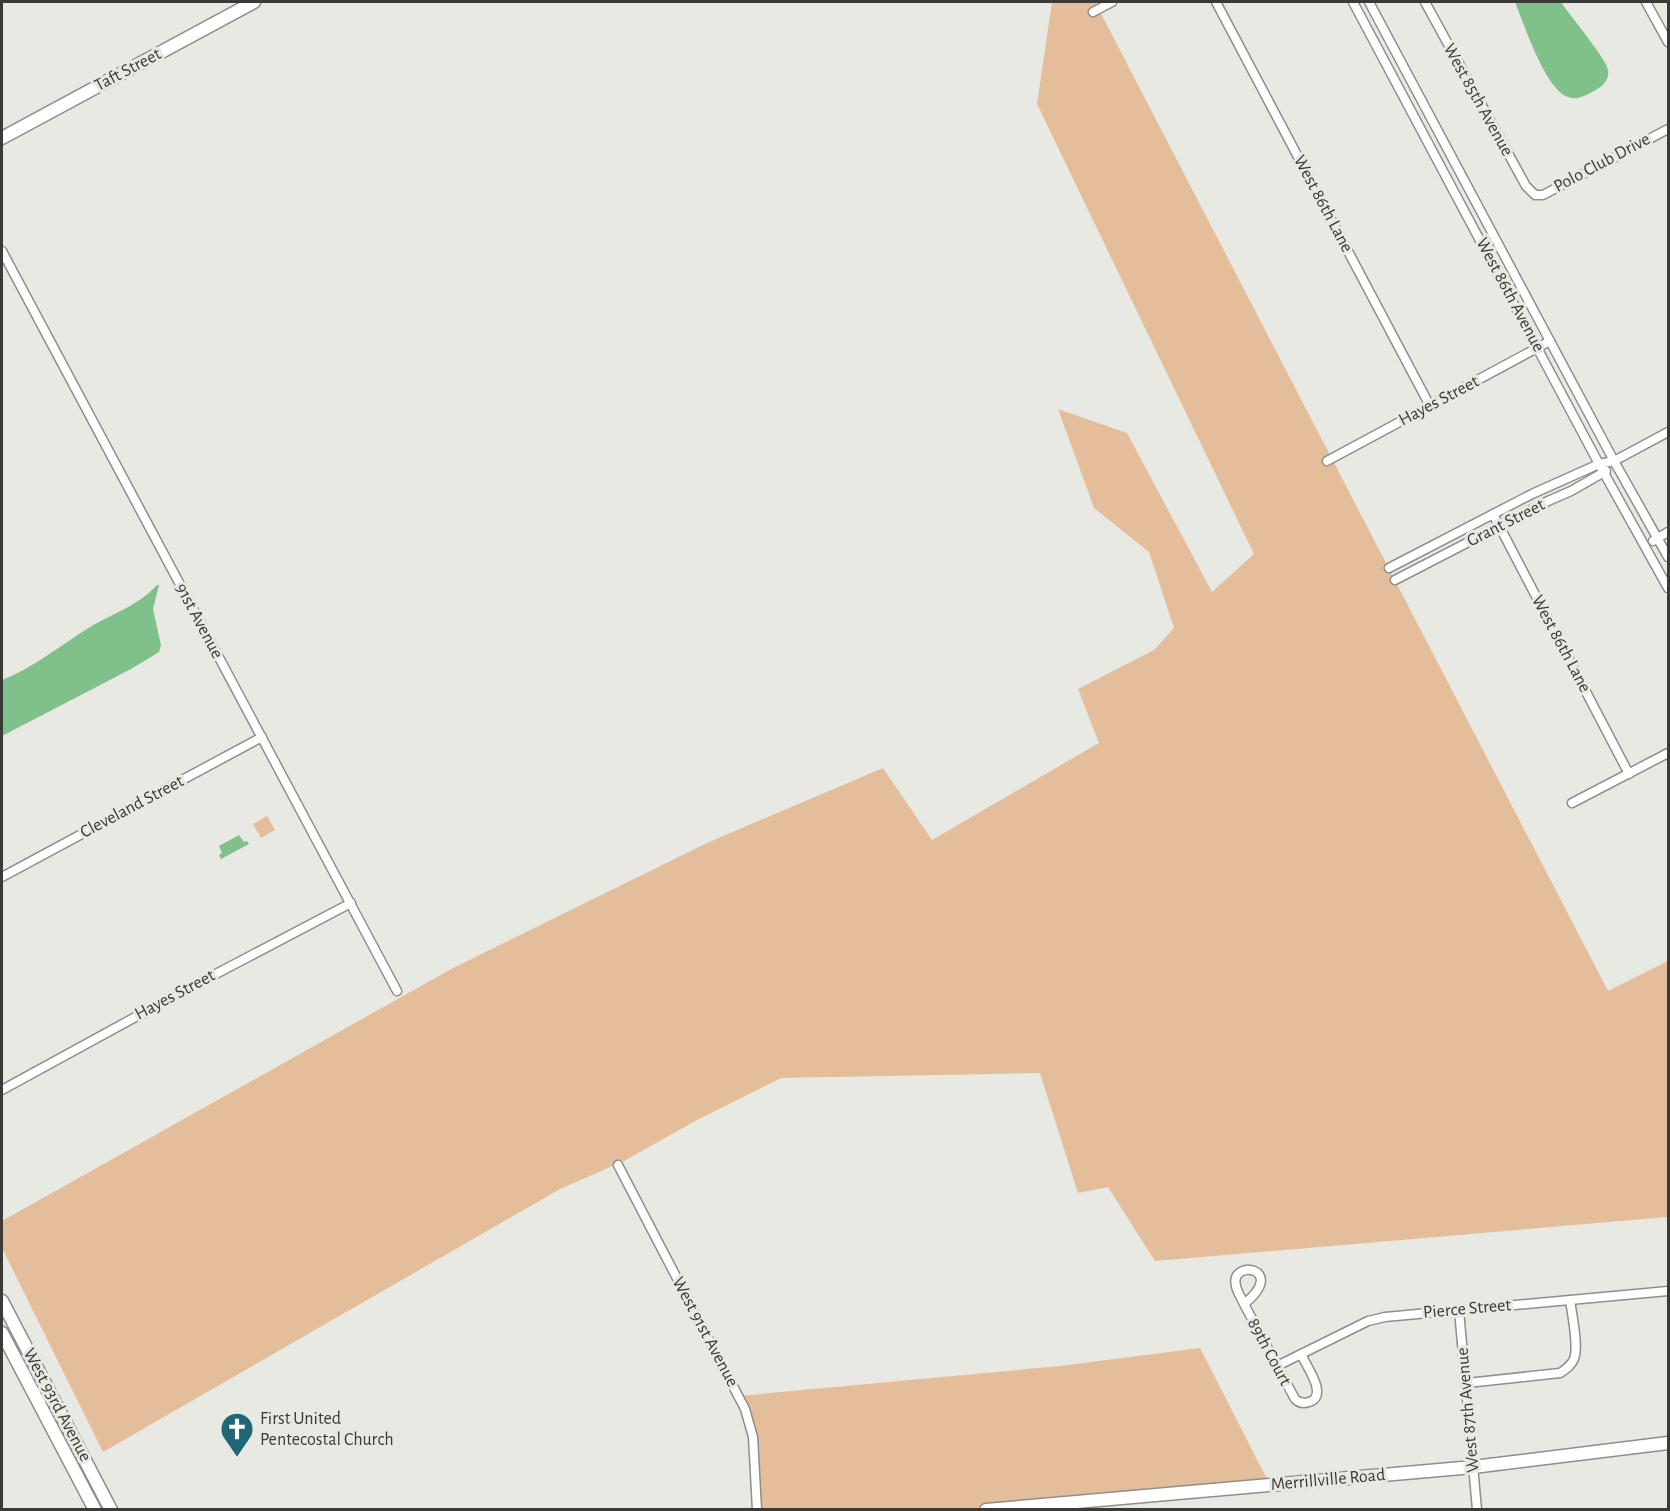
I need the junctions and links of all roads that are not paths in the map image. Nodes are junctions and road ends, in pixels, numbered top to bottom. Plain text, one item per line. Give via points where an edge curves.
1 (254, 2) edge
2 (1112, 2) edge
3 (1216, 2) edge
4 (1353, 2) edge
5 (1369, 2) edge
6 (1425, 2) edge
7 (1646, 2) edge
8 (1093, 12) dead end
9 (1668, 42) edge
10 (1668, 129) edge
11 (2, 138) edge
12 (1535, 195) joint
13 (2, 251) edge
14 (1550, 341) junction
15 (1538, 348) junction
16 (1430, 406) junction
17 (1668, 432) edge
18 (1327, 461) dead end
19 (1614, 461) junction
20 (1599, 464) junction
21 (1604, 473) junction
22 (1493, 514) junction
23 (1499, 526) junction
24 (1668, 532) edge
25 (1657, 538) junction
26 (1645, 544) junction
27 (1668, 558) edge
28 (1389, 568) dead end
29 (1395, 580) dead end
30 (1668, 588) edge
31 (262, 737) junction
32 (1668, 753) edge
33 (1629, 774) junction
34 (1572, 803) dead end
35 (2, 877) edge
36 (351, 903) junction
37 (398, 991) dead end
38 (2, 1090) edge
39 (618, 1165) dead end
40 (1668, 1291) edge
41 (1570, 1300) junction
42 (2, 1301) edge
43 (1244, 1304) dead end
44 (1459, 1310) junction
45 (18, 1333) junction
46 (3, 1338) edge
47 (1301, 1354) junction
48 (1277, 1366) junction
49 (1467, 1383) junction
50 (1668, 1443) edge
51 (1473, 1467) junction
52 (95, 1509) edge
53 (111, 1509) edge
54 (757, 1509) edge
55 (986, 1509) edge
56 (1477, 1509) edge

1 - 11 street, Taft Street
2 - 8 street
3 - 16 street, West 86th Lane
4 - 15 street, West 86th Avenue
5 - 14 street, West 86th Avenue
6 - 12 street, West 85th Avenue via 1526,186
7 - 9 street
10 - 12 street, Polo Club Drive via 1543,195
13 - 31 street, 91st Avenue
14 - 15 street, Hayes Street
14 - 19 street, West 86th Avenue
15 - 16 street, Hayes Street
15 - 20 street, West 86th Avenue
16 - 18 street, Hayes Street
17 - 19 street, Grant Street
19 - 20 street, Grant Street
19 - 21 street, Grant Street
19 - 25 street, West 86th Avenue
20 - 21 street, West 86th Avenue
20 - 22 street, Grant Street
21 - 23 street, Grant Street
21 - 26 street, West 86th Avenue
22 - 23 street, West 86th Lane
22 - 28 street, Grant Street
23 - 29 street, Grant Street
23 - 33 street, West 86th Lane
24 - 25 street
25 - 26 street
25 - 27 street, West 86th Avenue
26 - 30 street, West 86th Avenue
31 - 35 street, Cleveland Street
31 - 36 street, 91st Avenue
32 - 33 street
33 - 34 street
36 - 37 street, 91st Avenue
36 - 38 street, Hayes Street
39 - 54 street, West 91st Avenue via 745,1409 753,1437
40 - 41 street, Pierce Street
41 - 44 street, Pierce Street
41 - 49 street via 1576,1352 1569,1368 1560,1373
42 - 45 street, West 93rd Avenue
43 - 48 street, 89th Court
44 - 47 street, Pierce Street via 1368,1321
44 - 49 street, West 87th Avenue
45 - 46 street
45 - 53 street, West 93rd Avenue
46 - 52 street, West 93rd Avenue
47 - 48 street, Pierce Street
47 - 48 street, 89th Court via 1318,1388 1313,1401 1299,1403
49 - 51 street, West 87th Avenue
50 - 51 street, Merrillville Road
51 - 55 street, Merrillville Road
51 - 56 street, West 87th Avenue

